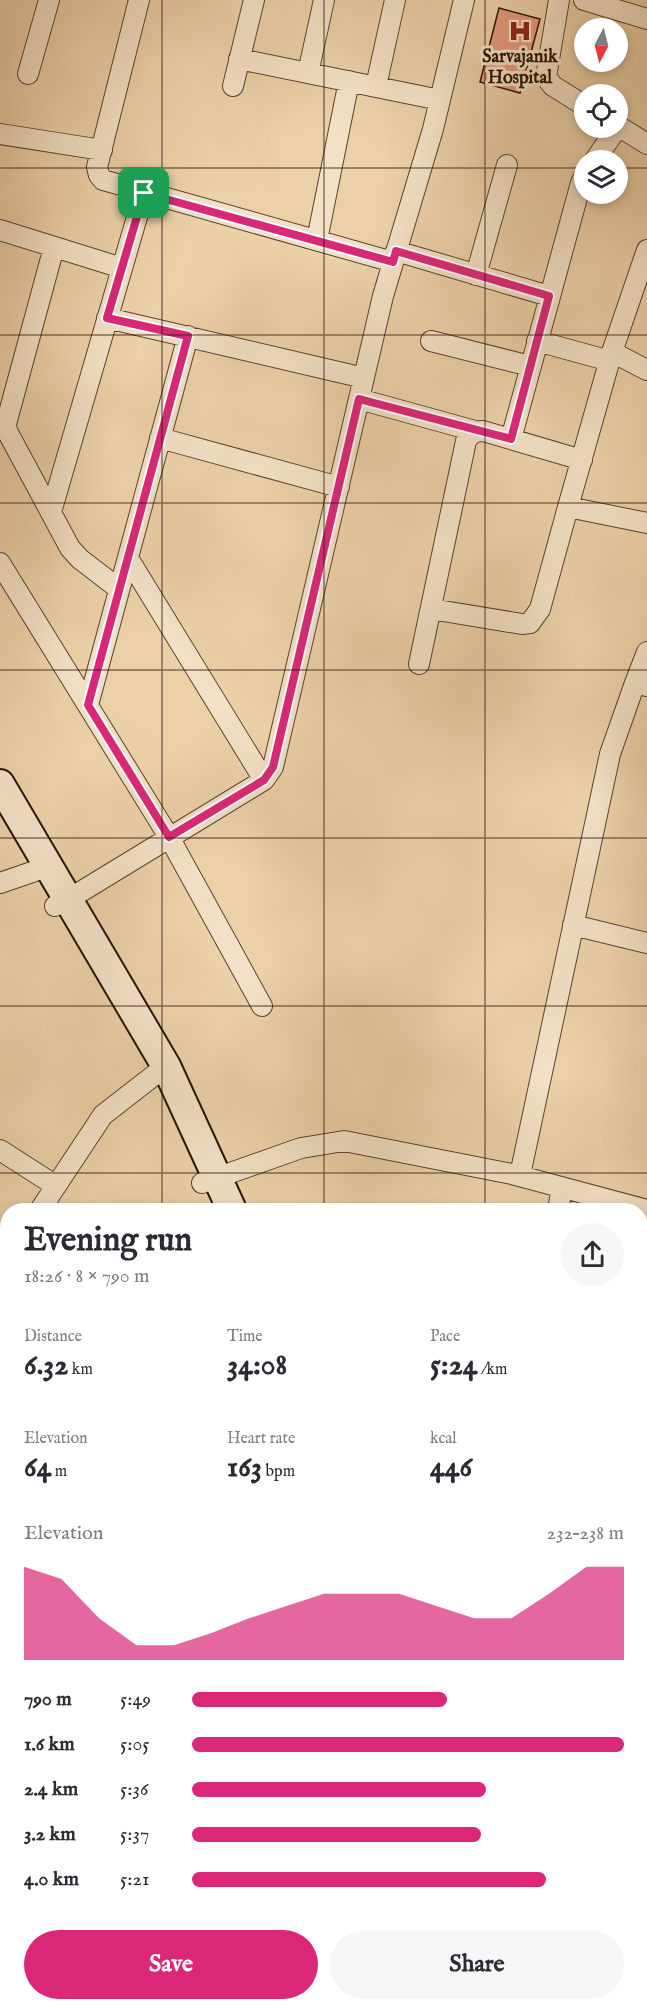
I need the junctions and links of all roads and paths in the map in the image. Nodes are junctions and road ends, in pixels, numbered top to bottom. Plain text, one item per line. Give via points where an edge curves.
1 (49, 0) edge
2 (139, 0) edge
3 (254, 0) edge
4 (324, 0) edge
5 (395, 0) edge
6 (464, 0) edge
7 (559, 0) edge
8 (584, 0) edge
9 (647, 19) edge
10 (239, 59) junction
11 (308, 73) junction
12 (28, 74) dead end
13 (349, 81) junction
14 (233, 86) dead end
15 (375, 87) junction
16 (440, 99) junction
17 (574, 99) edge
18 (628, 133) edge
19 (0, 134) edge
20 (647, 144) edge
21 (102, 150) junction
22 (507, 165) dead end
23 (144, 193) junction
24 (574, 204) edge
25 (0, 230) edge
26 (316, 240) junction
27 (54, 247) junction
28 (647, 250) edge
29 (395, 256) junction
30 (122, 268) junction
31 (476, 275) junction
32 (549, 296) junction
33 (107, 318) junction
34 (188, 336) junction
35 (431, 341) dead end
36 (537, 341) junction
37 (611, 356) junction
38 (530, 366) junction
39 (647, 370) edge
40 (364, 378) junction
41 (359, 399) junction
42 (3, 418) edge
43 (475, 431) junction
44 (160, 438) junction
45 (511, 439) junction
46 (582, 460) junction
47 (339, 487) junction
48 (568, 507) junction
49 (51, 512) junction
50 (647, 523) edge
51 (128, 558) junction
52 (0, 563) edge
53 (119, 590) junction
54 (431, 609) junction
55 (647, 652) edge
56 (419, 664) dead end
57 (641, 684) edge
58 (88, 705) junction
59 (264, 780) junction
60 (0, 784) edge
61 (0, 812) edge
62 (169, 837) junction
63 (41, 868) junction
64 (0, 883) edge
65 (62, 903) junction
66 (573, 925) junction
67 (647, 943) edge
68 (262, 1006) dead end
69 (164, 1082) junction
70 (0, 1150) edge
71 (520, 1175) junction
72 (209, 1181) junction
73 (56, 1186) junction
74 (562, 1187) junction
75 (45, 1203) edge
76 (213, 1203) edge
77 (226, 1203) edge
78 (559, 1203) edge
79 (621, 1203) edge

1 - 12 street
2 - 21 street
3 - 10 street
4 - 11 street
5 - 15 street
6 - 16 street
7 - 17 street via 546,77
8 - 9 street
10 - 11 street
10 - 14 street
11 - 13 street
13 - 15 street
13 - 26 street
15 - 16 street
16 - 29 street
18 - 20 street
19 - 21 street
21 - 23 street via 97,167 103,180
22 - 31 street
23 - 26 street
23 - 30 street
24 - 32 street
25 - 27 street
26 - 29 street
27 - 30 street
27 - 42 street
28 - 37 street
29 - 31 street
29 - 40 street
30 - 33 street
31 - 32 street
32 - 36 street
33 - 34 street
33 - 49 street
34 - 40 street
34 - 44 street
35 - 38 street
36 - 37 street
36 - 38 street
37 - 39 street
37 - 46 street
38 - 45 street
40 - 41 street
41 - 43 street
41 - 47 street
42 - 49 street
43 - 45 street
43 - 54 street via 466,441
44 - 47 street
44 - 51 street
45 - 46 street
46 - 48 street
47 - 59 street via 276,757
48 - 50 street
48 - 54 street via 540,609 530,623
49 - 53 street via 75,554
51 - 53 street
51 - 59 street
52 - 58 street
53 - 58 street
54 - 56 street
55 - 57 street
57 - 66 street via 610,754
58 - 62 street
59 - 62 street
60 - 63 street
61 - 63 street
62 - 65 street
62 - 68 street
63 - 64 street
63 - 65 street
65 - 69 street
66 - 67 street
66 - 71 street
69 - 72 street
69 - 73 street via 104,1115
70 - 73 street
71 - 72 street via 344,1141 301,1148
71 - 74 street
72 - 76 street
72 - 77 street
73 - 75 street
74 - 78 street
74 - 79 street

